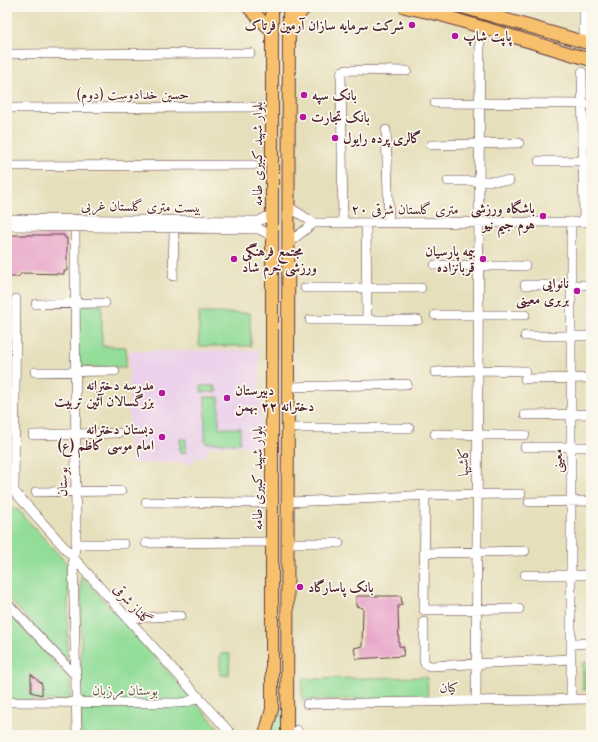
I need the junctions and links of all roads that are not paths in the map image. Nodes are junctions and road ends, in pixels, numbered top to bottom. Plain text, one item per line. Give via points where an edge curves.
1 (248, 7) edge
2 (272, 7) edge
3 (289, 7) edge
4 (306, 7) edge
5 (405, 7) edge
6 (462, 7) edge
7 (476, 9) edge
8 (586, 12) edge
9 (272, 32) junction
10 (289, 35) junction
11 (480, 38) dead end
12 (587, 43) edge
13 (250, 53) dead end
14 (7, 54) edge
15 (591, 60) edge
16 (407, 71) dead end
17 (582, 72) dead end
18 (435, 102) dead end
19 (479, 103) junction
20 (587, 103) edge
21 (259, 107) dead end
22 (7, 108) edge
23 (386, 130) dead end
24 (519, 143) dead end
25 (431, 145) dead end
26 (479, 145) junction
27 (539, 161) dead end
28 (587, 161) edge
29 (253, 165) dead end
30 (7, 166) edge
31 (448, 181) dead end
32 (478, 181) junction
33 (509, 181) dead end
34 (289, 207) junction
35 (272, 214) junction
36 (7, 219) edge
37 (478, 222) junction
38 (571, 222) junction
39 (588, 222) edge
40 (75, 223) junction
41 (314, 223) junction
42 (343, 223) junction
43 (366, 223) junction
44 (389, 223) junction
45 (7, 226) edge
46 (174, 229) junction
47 (272, 236) junction
48 (288, 243) junction
49 (435, 265) dead end
50 (478, 265) junction
51 (525, 266) dead end
52 (173, 276) dead end
53 (525, 285) dead end
54 (591, 285) edge
55 (571, 286) junction
56 (305, 288) dead end
57 (367, 288) junction
58 (421, 288) dead end
59 (16, 299) dead end
60 (76, 303) junction
61 (105, 303) dead end
62 (36, 304) dead end
63 (435, 315) dead end
64 (478, 315) junction
65 (525, 315) dead end
66 (310, 320) dead end
67 (367, 320) junction
68 (418, 320) dead end
69 (525, 336) dead end
70 (571, 336) junction
71 (591, 336) edge
72 (478, 370) junction
73 (76, 371) junction
74 (115, 371) dead end
75 (35, 372) dead end
76 (435, 372) dead end
77 (571, 378) junction
78 (591, 378) edge
79 (407, 384) dead end
80 (288, 387) junction
81 (571, 414) junction
82 (591, 414) edge
83 (525, 415) dead end
84 (288, 428) junction
85 (409, 428) dead end
86 (76, 434) junction
87 (118, 434) dead end
88 (435, 434) dead end
89 (33, 435) dead end
90 (477, 435) junction
91 (525, 436) dead end
92 (525, 447) dead end
93 (571, 447) junction
94 (591, 447) edge
95 (10, 489) edge
96 (76, 491) junction
97 (121, 491) dead end
98 (36, 492) dead end
99 (477, 494) junction
100 (521, 494) dead end
101 (426, 495) junction
102 (571, 501) junction
103 (591, 501) edge
104 (146, 502) dead end
105 (288, 502) junction
106 (529, 502) dead end
107 (272, 503) junction
108 (272, 542) junction
109 (146, 543) dead end
110 (288, 543) junction
111 (339, 543) dead end
112 (76, 544) junction
113 (124, 544) dead end
114 (525, 551) dead end
115 (477, 552) junction
116 (425, 553) junction
117 (73, 558) junction
118 (525, 575) dead end
119 (571, 575) junction
120 (591, 575) edge
121 (7, 604) edge
122 (477, 609) junction
123 (519, 609) dead end
124 (181, 616) dead end
125 (127, 618) junction
126 (424, 622) dead end
127 (591, 643) edge
128 (571, 644) junction
129 (571, 659) junction
130 (476, 664) junction
131 (77, 677) junction
132 (198, 697) junction
133 (591, 699) edge
134 (571, 700) junction
135 (476, 701) junction
136 (7, 702) edge
137 (77, 702) junction
138 (307, 704) dead end
139 (272, 709) junction
140 (293, 734) edge
141 (77, 735) edge
142 (232, 735) edge
143 (262, 735) edge
144 (265, 735) edge

1 - 9 main road
2 - 9 main road, بلوار شهید کبیری طامه
3 - 10 main road
4 - 10 main road
5 - 15 main road via 441,15
6 - 7 main road
7 - 12 main road
8 - 12 street
9 - 35 main road, بلوار شهید کبیری طامه
10 - 34 main road
11 - 19 street, کاشیها
13 - 14 street
16 - 42 street via 342,71
17 - 20 street
18 - 19 street
19 - 20 street
19 - 26 street, کاشیها
20 - 28 street
21 - 22 street, حسین خدادوست (دوم)
23 - 44 street
24 - 26 street
25 - 26 street
26 - 32 street, کاشیها
27 - 28 street
28 - 39 street
29 - 30 street
31 - 32 street
32 - 33 street
32 - 37 street, کاشیها
34 - 41 street
34 - 48 main road
35 - 40 street, بیست متری گلستان غربی via 259,221
35 - 47 main road, بلوار شهید کبیری طامه
36 - 40 street, بیست متری گلستان غربی
37 - 38 street, ۲۰ متری گلستان شرقی
37 - 44 street, ۲۰ متری گلستان شرقی
37 - 50 street, کاشیها
38 - 39 street, ۲۰ متری گلستان شرقی
38 - 55 street, معینی
40 - 45 street, بیست متری گلستان غربی
40 - 46 street, بیست متری گلستان غربی
40 - 60 street, بوستان
41 - 42 street, ۲۰ متری گلستان شرقی
41 - 48 street
42 - 43 street, ۲۰ متری گلستان شرقی
43 - 44 street, ۲۰ متری گلستان شرقی
43 - 57 street
46 - 47 street, بیست متری گلستان غربی via 260,229
46 - 52 street
47 - 107 main road, بلوار شهید کبیری طامه
48 - 80 main road
49 - 50 street
50 - 51 street
50 - 64 street, کاشیها
53 - 55 street
54 - 55 street
55 - 70 street, معینی
56 - 57 street
57 - 58 street
57 - 67 street
59 - 95 street
60 - 61 street
60 - 62 street
60 - 73 street, بوستان
63 - 64 street
64 - 65 street
64 - 72 street, کاشیها
66 - 67 street
67 - 68 street
69 - 70 street
70 - 71 street
70 - 77 street, معینی
72 - 76 street
72 - 77 street
72 - 90 street, کاشیها
73 - 74 street
73 - 75 street
73 - 86 street, بوستان
77 - 78 street
77 - 81 street, معینی
79 - 80 street
80 - 84 main road
81 - 82 street
81 - 83 street
81 - 93 street, معینی
84 - 85 street
84 - 105 main road
86 - 87 street
86 - 89 street
86 - 96 street, بوستان
88 - 90 street
90 - 91 street
90 - 99 street, کاشیها
92 - 93 street
93 - 94 street
93 - 102 street, معینی
95 - 117 street, گلناز شرقی
96 - 97 street
96 - 98 street
96 - 112 street, بوستان
99 - 100 street
99 - 101 street
99 - 115 street, کاشیها
101 - 105 street
101 - 116 street
102 - 103 street
102 - 106 street
102 - 119 street, معینی
104 - 107 street
105 - 110 main road
107 - 108 main road, بلوار شهید کبیری طامه
108 - 109 street
108 - 139 main road, بلوار شهید کبیری طامه
110 - 111 street
110 - 140 main road via 288,706
112 - 113 street
112 - 117 street, بوستان
114 - 115 street
115 - 116 street
115 - 122 street, کاشیها
116 - 122 street via 424,610
117 - 125 street, گلناز شرقی
117 - 131 street, بوستان
118 - 119 street
119 - 120 street
119 - 128 street, معینی
121 - 131 street
122 - 123 street
122 - 130 street, کاشیها
124 - 125 street
125 - 132 street, گلناز شرقی
126 - 130 street via 425,664
127 - 128 street
128 - 129 street, معینی
129 - 130 street
129 - 134 street, معینی
130 - 135 street, کاشیها
131 - 137 street, بوستان
132 - 137 street via 179,703
132 - 142 street, گلناز شرقی
133 - 134 street, کیان
134 - 135 street, کیان
135 - 138 street, کیان
136 - 137 street
137 - 141 street, بوستان
139 - 143 main road
139 - 144 main road

